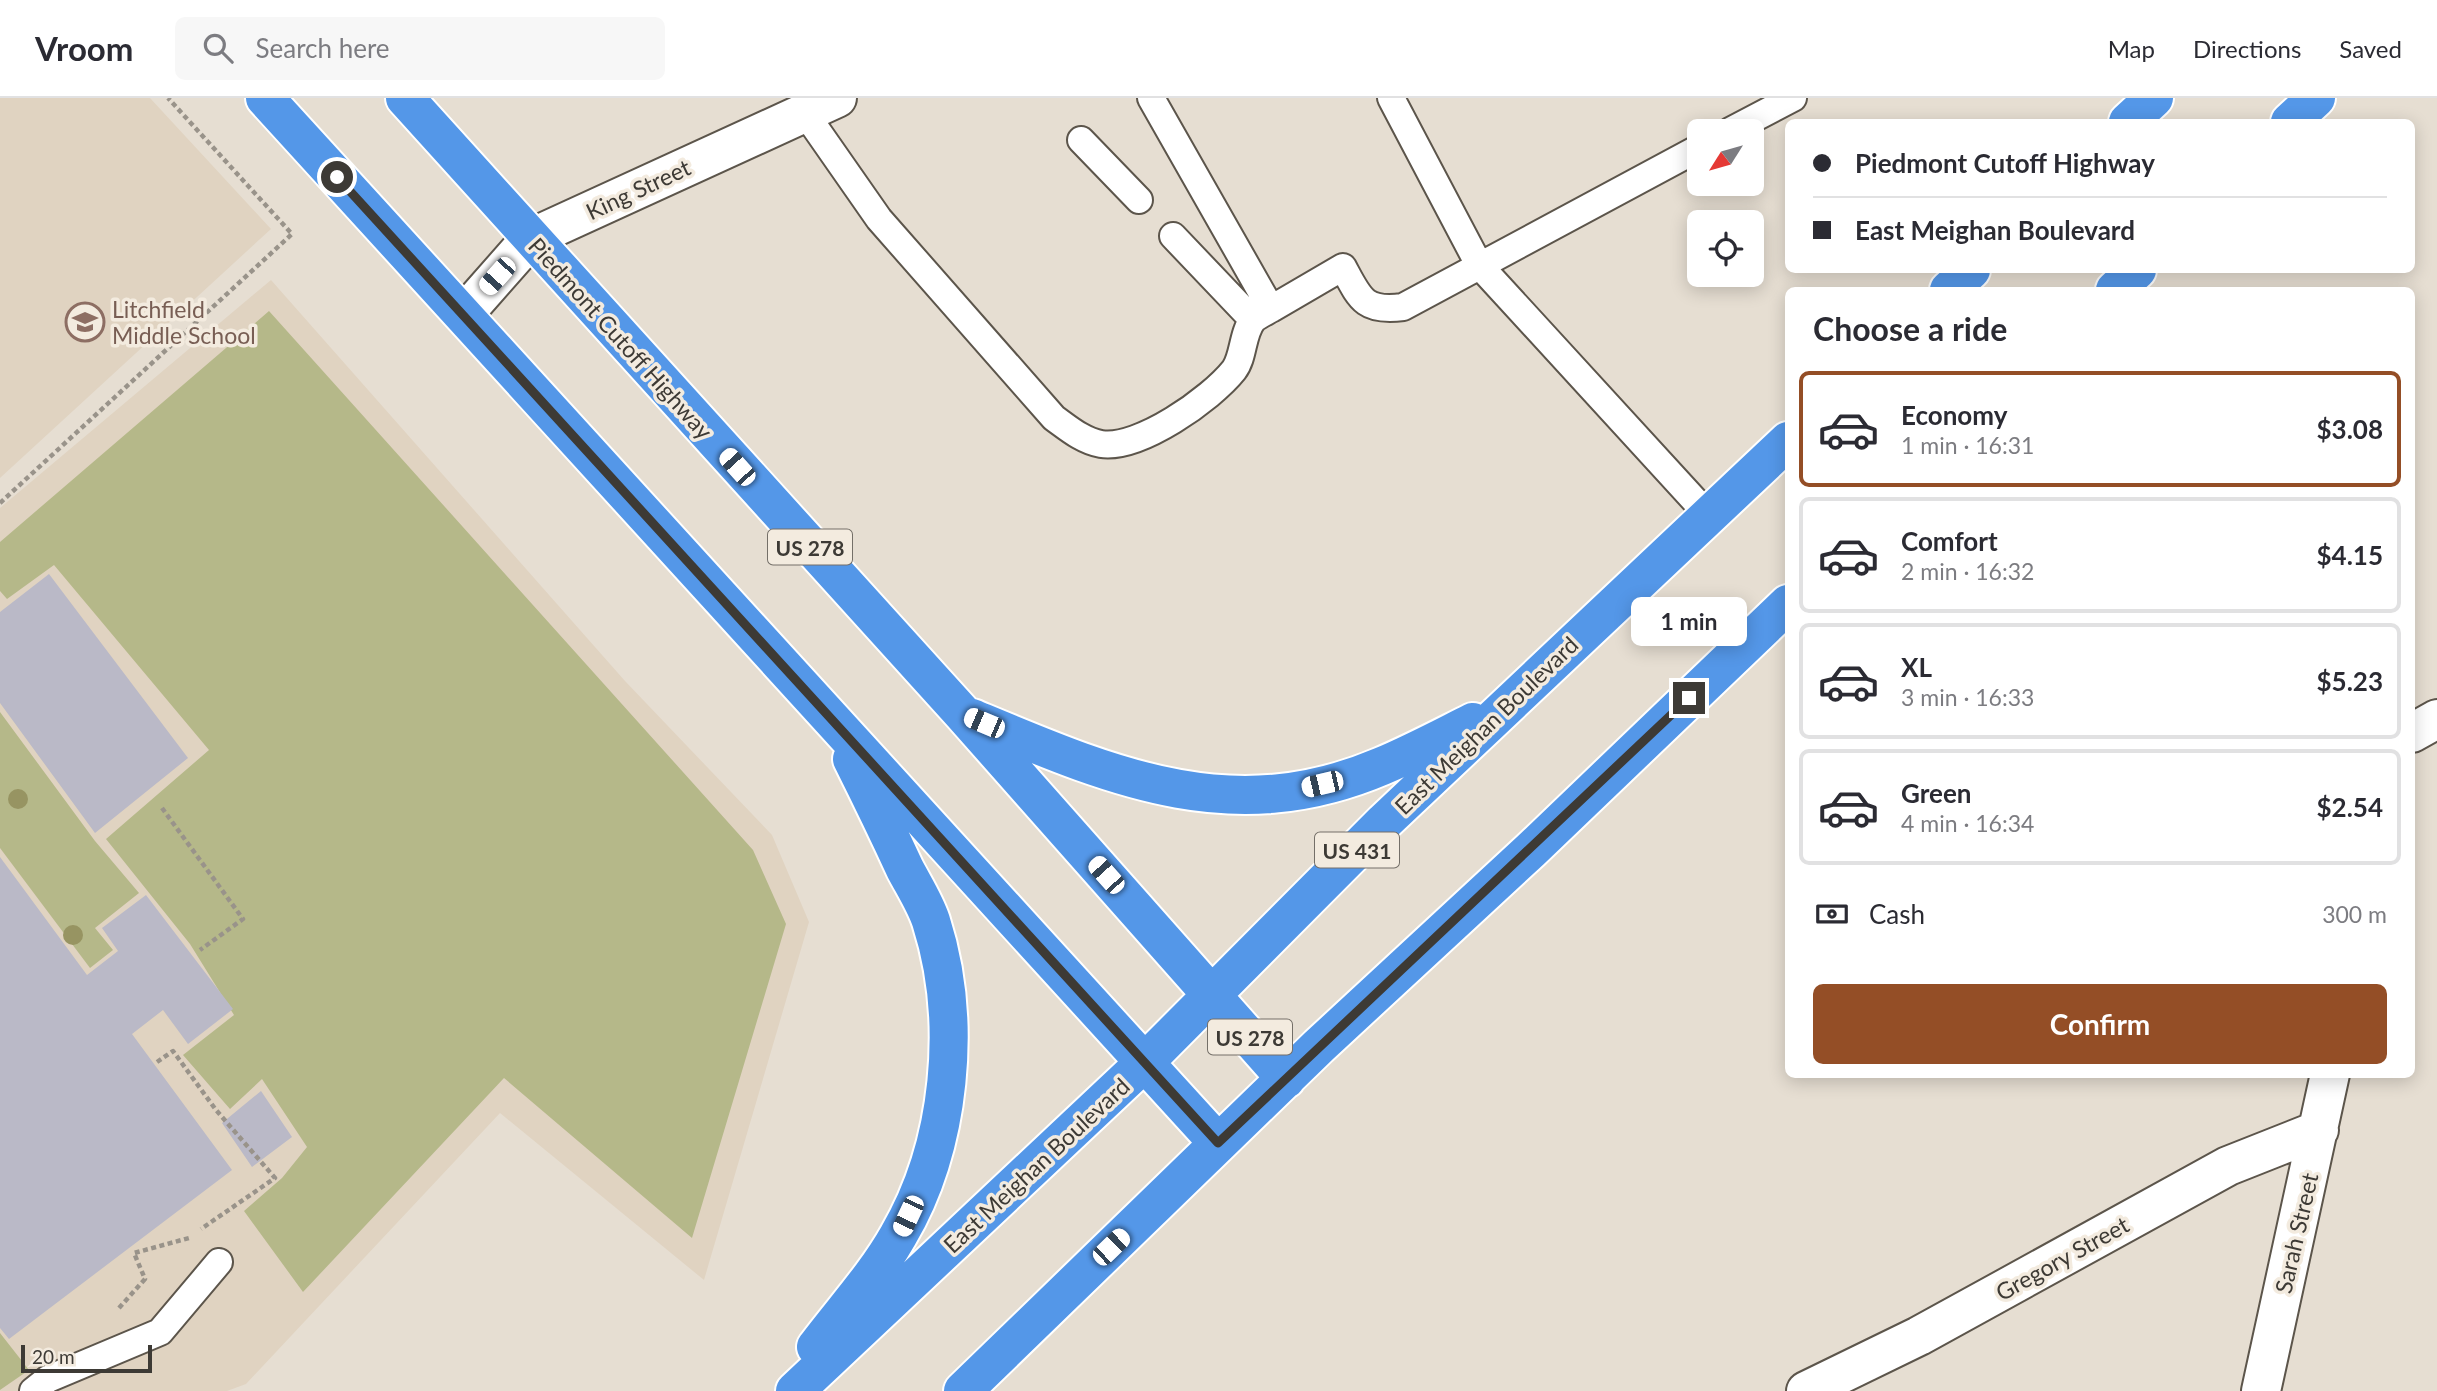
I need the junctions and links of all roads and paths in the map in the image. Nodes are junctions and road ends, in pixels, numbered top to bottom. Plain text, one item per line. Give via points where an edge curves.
1 (167, 98) edge
2 (265, 98) edge
3 (405, 98) edge
4 (1151, 98) edge
5 (1391, 98) edge
6 (1793, 98) edge
7 (2316, 98) edge
8 (821, 106) edge
9 (1753, 119) edge
10 (2293, 119) edge
11 (1081, 139) dead end
12 (1687, 154) edge
13 (1139, 201) dead end
14 (1173, 236) dead end
15 (531, 238) junction
16 (1479, 265) junction
17 (1968, 273) edge
18 (2134, 273) edge
19 (1952, 287) edge
20 (2118, 287) edge
21 (464, 314) junction
22 (1262, 315) junction
23 (1785, 444) edge
24 (0, 503) edge
25 (1709, 516) junction
26 (1785, 607) edge
27 (1503, 707) junction
28 (962, 713) junction
29 (2437, 719) edge
30 (835, 722) junction
31 (2415, 731) edge
32 (162, 808) dead end
33 (200, 950) dead end
34 (1214, 996) junction
35 (1146, 1061) junction
36 (157, 1062) dead end
37 (2329, 1078) edge
38 (1286, 1079) junction
39 (2319, 1130) junction
40 (1218, 1143) junction
41 (134, 1253) dead end
42 (219, 1262) dead end
43 (33, 1391) edge
44 (783, 1391) edge
45 (795, 1391) edge
46 (963, 1391) edge
47 (1806, 1391) edge
48 (2261, 1391) edge

1 - 24 path via 292,234
2 - 21 highway
3 - 15 highway, Piedmont Cutoff Highway / US 278
4 - 22 lane
5 - 16 lane
6 - 9 lane
7 - 10 highway
8 - 15 street, King Street
8 - 22 lane via 879,219 1055,418 1077,434 1101,444 1124,443 1159,429 1236,369
11 - 13 lane
12 - 16 lane
14 - 22 lane
15 - 21 street, King Street
15 - 28 highway, Piedmont Cutoff Highway / US 278
16 - 22 lane via 1403,307 1382,310 1365,304 1343,267
16 - 25 lane
17 - 19 highway
18 - 20 highway
21 - 30 highway
23 - 25 highway, East Meighan Boulevard / US 431
25 - 27 highway, East Meighan Boulevard / US 431
26 - 38 highway
27 - 28 highway via 1381,767 1301,789 1247,794 1169,789 1119,777
27 - 34 highway, East Meighan Boulevard / US 431
28 - 34 highway, Piedmont Cutoff Highway / US 278
29 - 31 street
30 - 35 highway
30 - 44 highway via 930,920 947,1015 947,1063 932,1153 898,1237
32 - 33 path via 243,919
34 - 35 highway, East Meighan Boulevard / US 431
34 - 38 highway, Piedmont Cutoff Highway / US 278
35 - 40 highway
35 - 45 highway, East Meighan Boulevard / US 431
36 - 41 path via 173,1051 275,1178 186,1241
37 - 39 street, Sarah Street
38 - 40 highway, US 278
39 - 47 street, Gregory Street via 2228,1166 1919,1336
39 - 48 street, Sarah Street
40 - 46 highway, US 278
42 - 43 lane via 160,1332 48,1379

